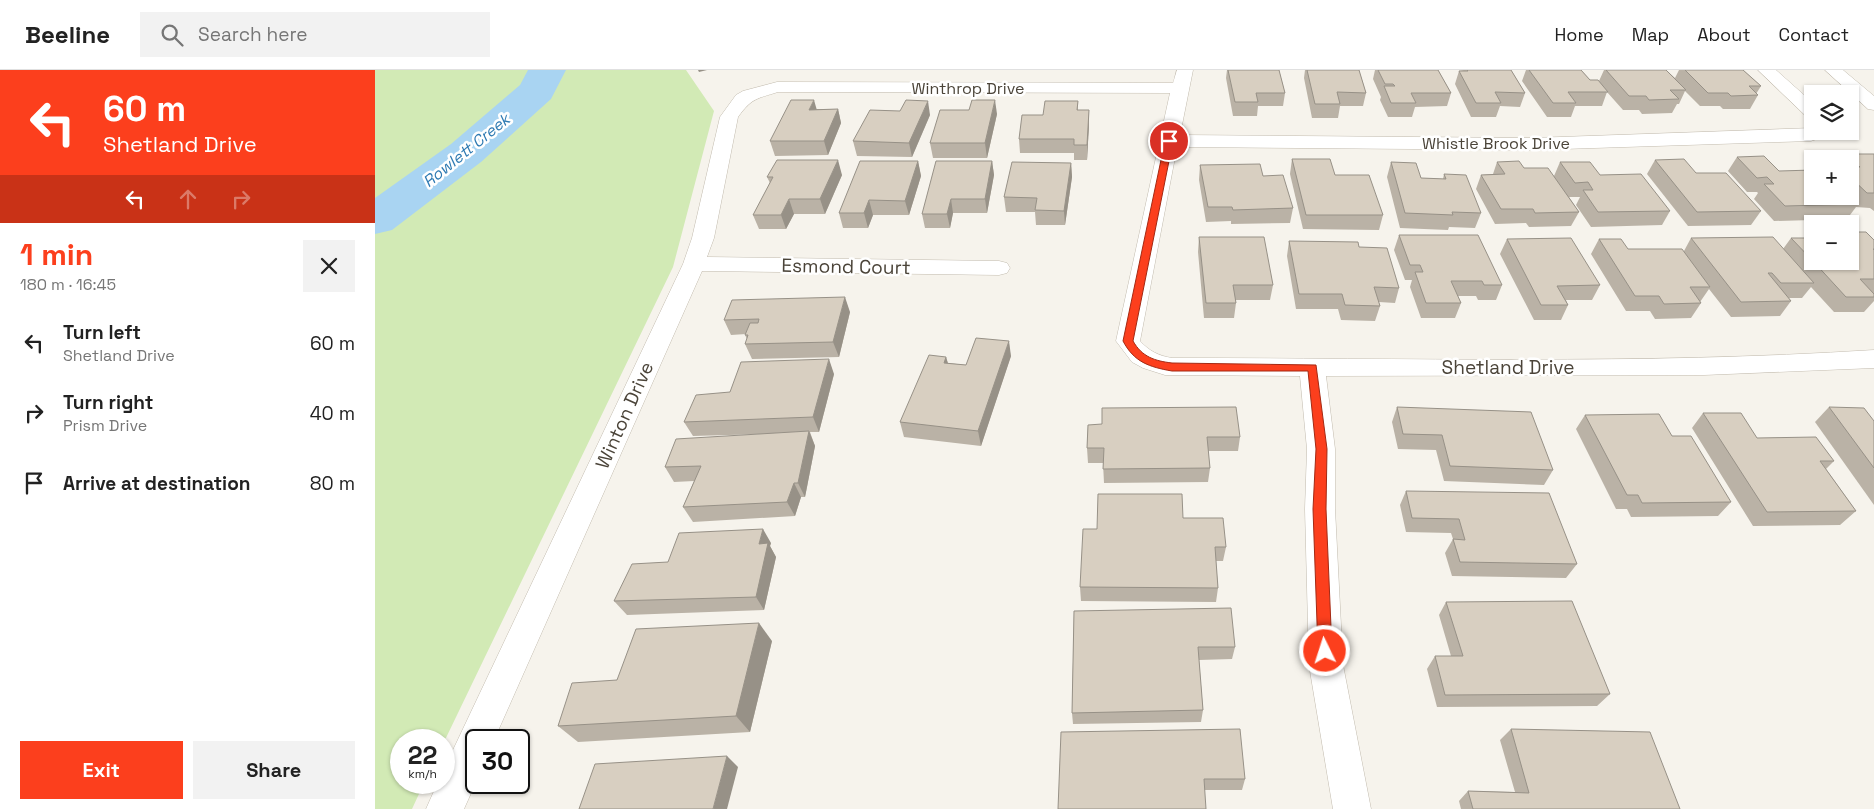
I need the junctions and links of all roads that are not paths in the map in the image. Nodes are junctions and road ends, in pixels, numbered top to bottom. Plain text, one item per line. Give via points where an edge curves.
1 (1185, 70) edge
2 (1766, 70) edge
3 (1833, 70) edge
4 (1180, 88) junction
5 (757, 91) joint
6 (1804, 104) edge
7 (1874, 105) edge
8 (1804, 135) edge
9 (1169, 141) junction
10 (694, 264) junction
11 (999, 268) dead end
12 (1874, 359) edge
13 (1312, 367) junction
14 (481, 729) edge
15 (465, 764) edge
16 (445, 809) edge
17 (1352, 809) edge

1 - 4 street
2 - 6 street
3 - 7 street
4 - 5 street, Winthrop Drive via 777,87
4 - 9 street
5 - 10 street, Winton Drive via 742,99 729,117 703,238
8 - 9 street, Whistle Brook Drive via 1541,144
9 - 13 street, Shetland Drive via 1128,341 1133,351 1157,365 1172,367
10 - 11 street, Esmond Court
10 - 14 street, Winton Drive
12 - 13 street, Shetland Drive via 1718,367
13 - 17 street via 1321,449 1319,509 1327,665
15 - 16 street, Winton Drive

